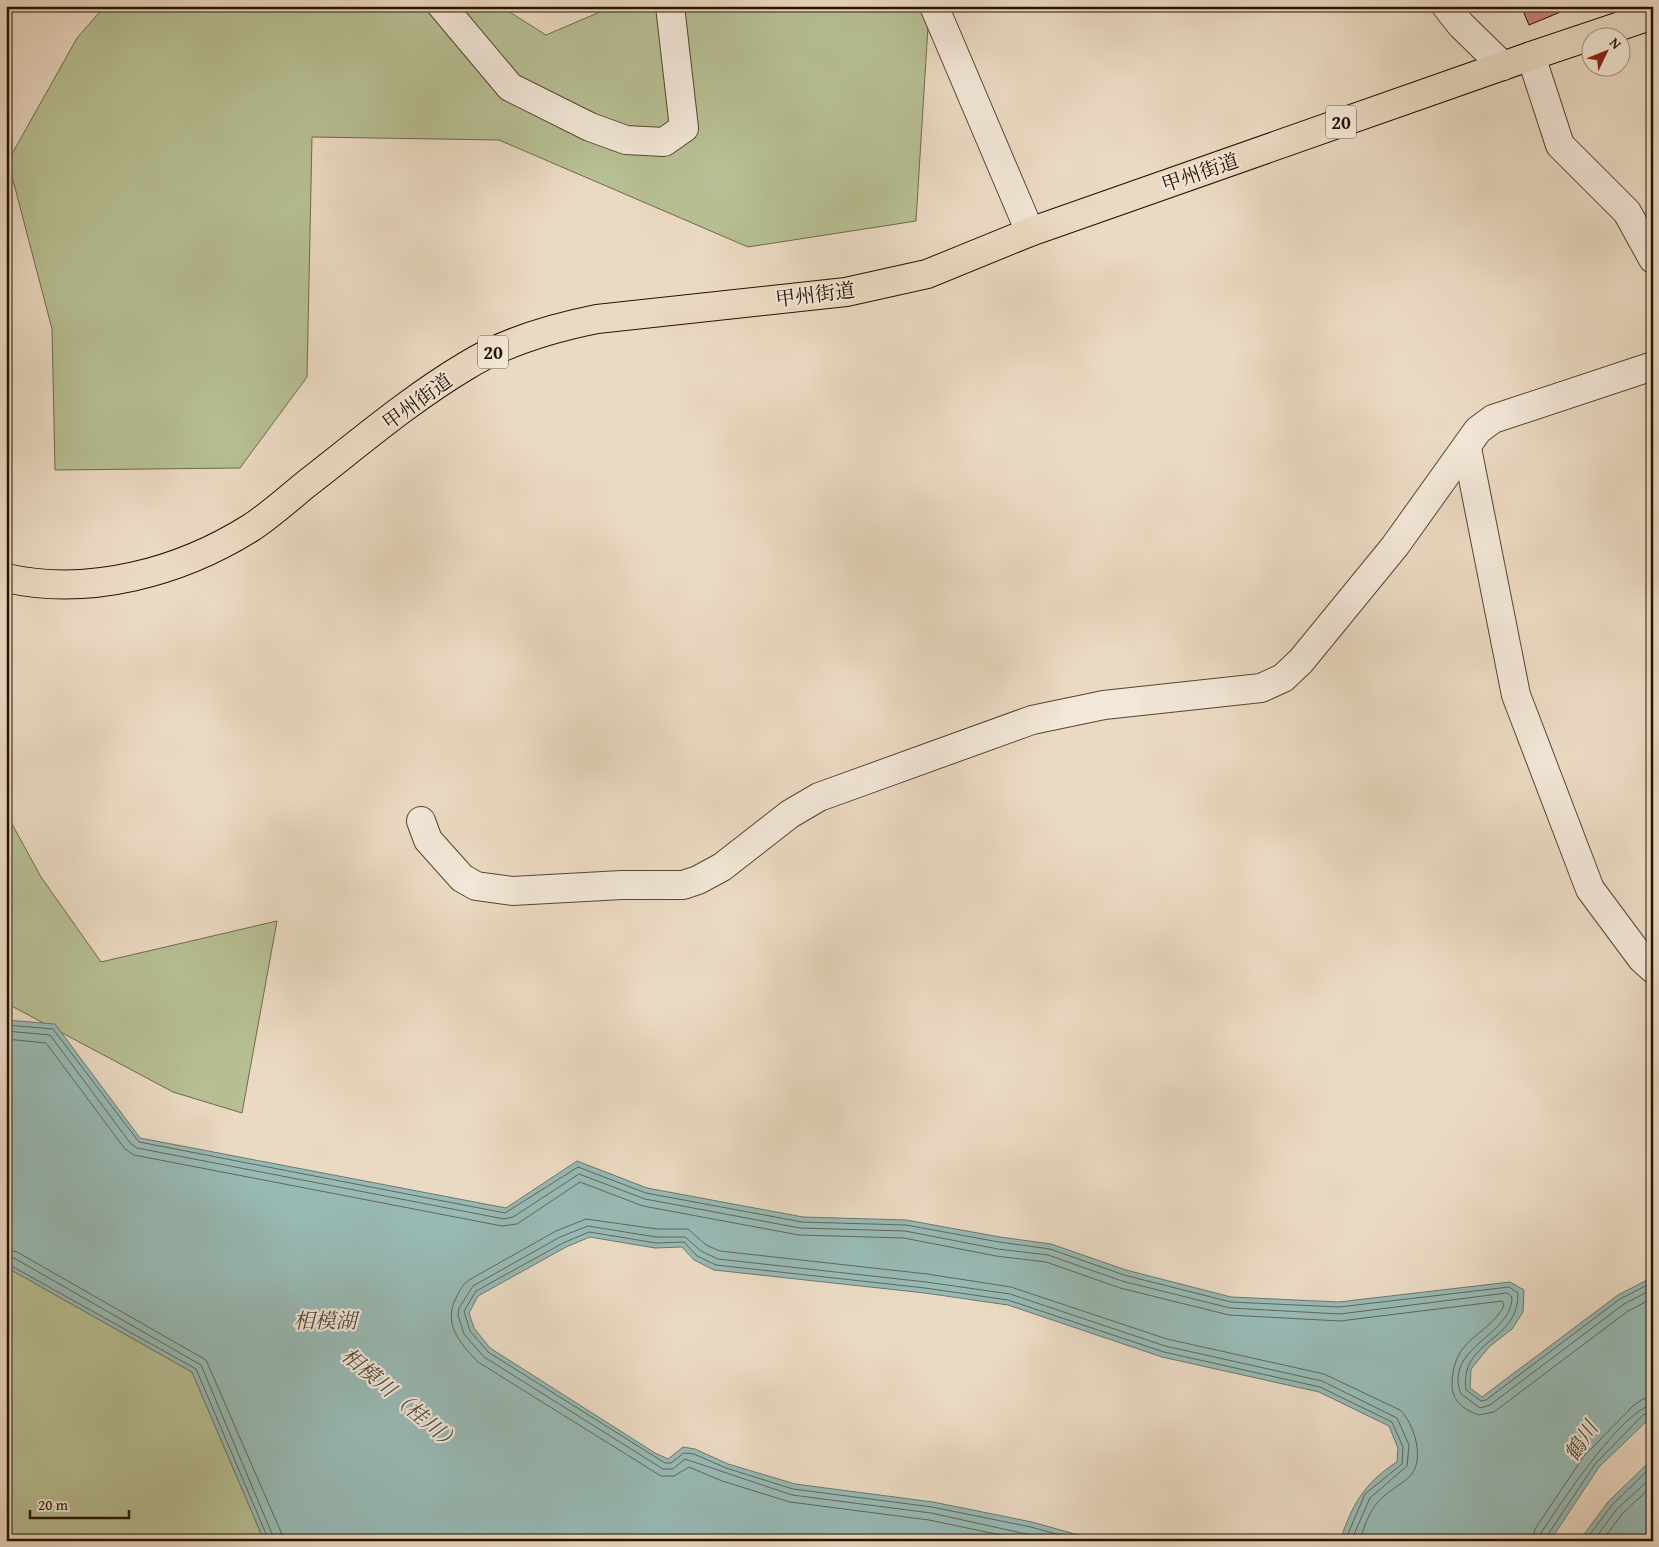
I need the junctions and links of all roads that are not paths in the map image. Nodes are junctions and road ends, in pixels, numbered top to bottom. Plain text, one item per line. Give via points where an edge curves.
1 (442, 6) edge
2 (670, 6) edge
3 (934, 6) edge
4 (1446, 6) edge
5 (1653, 16) edge
6 (1532, 56) junction
7 (1503, 66) junction
8 (1030, 232) junction
9 (1653, 259) edge
10 (1653, 366) edge
11 (1467, 448) junction
12 (6, 578) edge
13 (421, 821) dead end
14 (1653, 969) edge

1 - 2 street via 510,87 626,140 664,142 684,128
3 - 8 street
4 - 7 street
5 - 6 highway, 甲州街道 / 20
6 - 7 highway, 甲州街道 / 20
6 - 9 street via 1560,145 1627,212
7 - 8 highway, 甲州街道 / 20
8 - 12 highway, 甲州街道 / 20 via 927,274 846,292 597,318 557,327 512,343 468,365 422,395 252,526 219,544 140,574 84,585 30,584
10 - 11 street via 1493,419 1478,430
11 - 13 street via 1395,546 1301,661 1283,678 1261,688 1104,705 1032,720 819,797 790,814 722,867 682,885 512,891 476,886 462,878 428,840
11 - 14 street via 1516,695 1590,889

